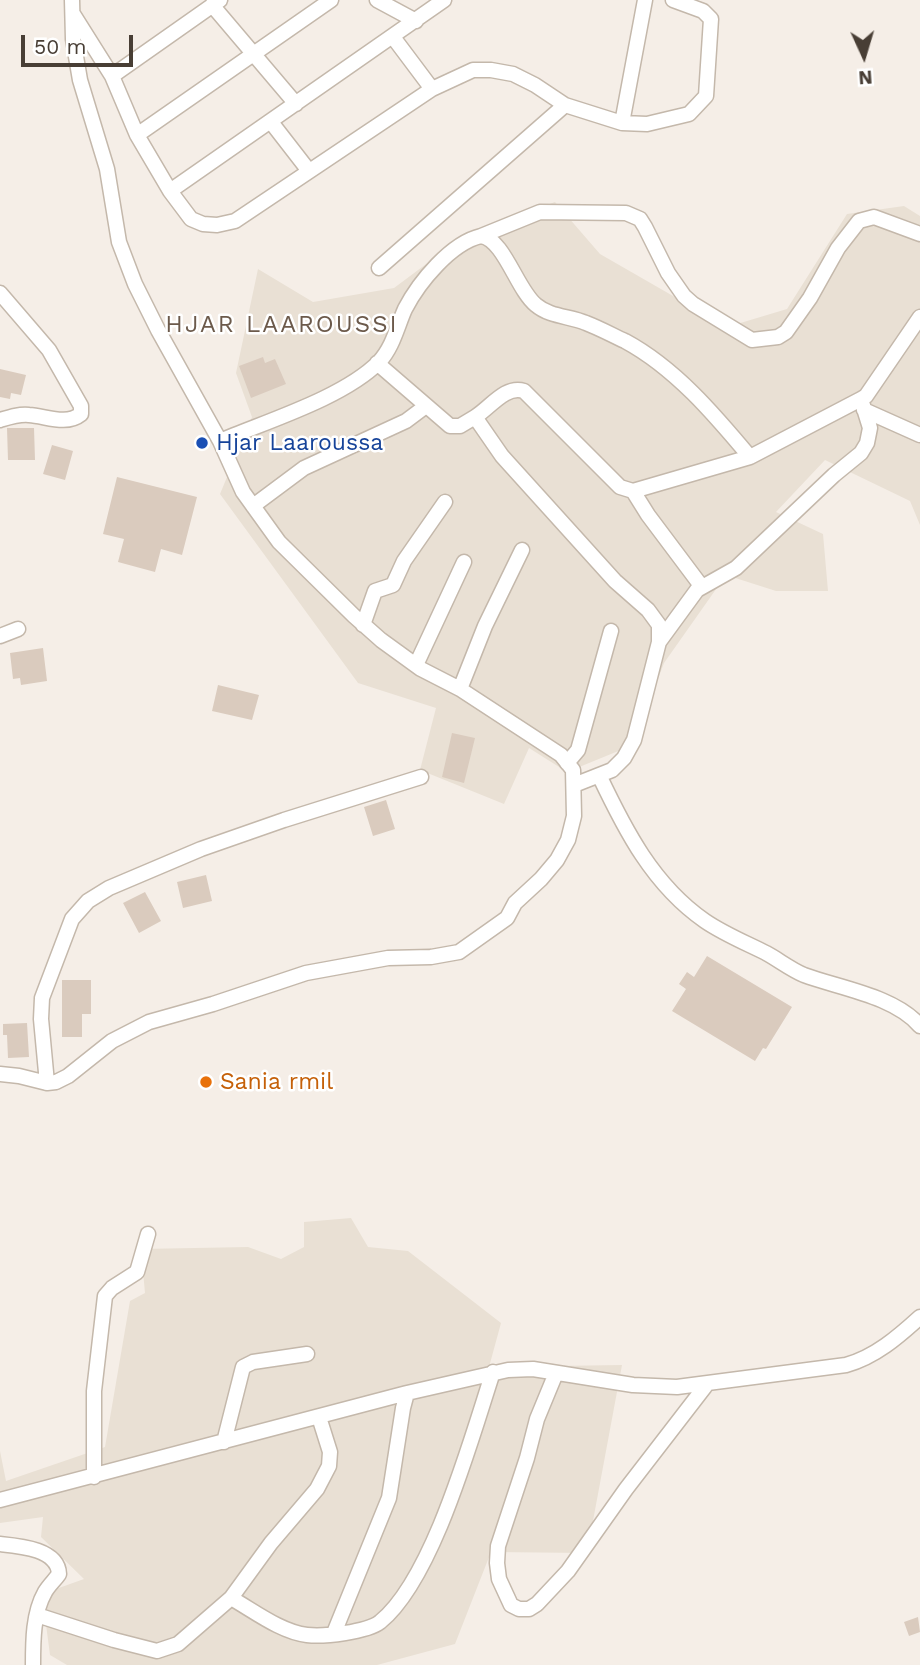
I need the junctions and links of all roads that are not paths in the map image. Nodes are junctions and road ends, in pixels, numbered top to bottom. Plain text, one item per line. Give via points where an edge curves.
1 (331, 0) edge
2 (377, 0) edge
3 (444, 0) edge
4 (646, 0) edge
5 (673, 0) edge
6 (216, 3) edge
7 (704, 5) edge
8 (72, 7) edge
9 (416, 21) junction
10 (393, 37) junction
11 (253, 55) junction
12 (111, 76) junction
13 (432, 89) junction
14 (296, 104) junction
15 (565, 105) junction
16 (271, 122) junction
17 (622, 123) junction
18 (137, 135) junction
19 (309, 171) junction
20 (170, 191) junction
21 (920, 234) edge
22 (481, 236) junction
23 (379, 268) dead end
24 (0, 293) edge
25 (920, 317) edge
26 (377, 363) junction
27 (862, 404) junction
28 (426, 406) junction
29 (475, 417) junction
30 (0, 420) edge
31 (920, 435) edge
32 (220, 441) junction
33 (750, 457) junction
34 (633, 491) junction
35 (445, 502) dead end
36 (253, 506) junction
37 (522, 550) dead end
38 (464, 562) dead end
39 (702, 587) junction
40 (363, 625) junction
41 (19, 629) dead end
42 (611, 631) dead end
43 (0, 636) edge
44 (659, 642) junction
45 (416, 665) junction
46 (460, 690) junction
47 (568, 763) junction
48 (599, 775) junction
49 (421, 777) dead end
50 (574, 785) junction
51 (920, 1026) edge
52 (0, 1074) edge
53 (47, 1083) junction
54 (148, 1234) dead end
55 (920, 1317) edge
56 (307, 1354) dead end
57 (493, 1372) junction
58 (556, 1373) junction
59 (707, 1384) junction
60 (407, 1393) junction
61 (319, 1417) junction
62 (224, 1442) junction
63 (94, 1477) junction
64 (0, 1500) edge
65 (0, 1544) edge
66 (231, 1598) junction
67 (37, 1615) junction
68 (334, 1633) junction
69 (33, 1665) edge

1 - 11 street
2 - 9 street
3 - 9 street
4 - 17 street
5 - 7 street
6 - 11 street
6 - 12 street
7 - 17 street via 711,19 706,96 689,114 647,124
8 - 12 street
8 - 32 street via 80,80 107,169 119,242 158,330
9 - 10 street
10 - 13 street
10 - 14 street
11 - 14 street
11 - 18 street
12 - 18 street
13 - 15 street via 474,70 491,70 513,74
13 - 19 street
14 - 16 street
15 - 17 street
15 - 23 street
16 - 19 street
16 - 20 street
18 - 20 street
19 - 20 street via 234,221 218,225 191,219
21 - 22 street via 874,216 859,221 786,332 752,340 684,296 646,227 635,216 540,212
22 - 26 street via 433,268
22 - 33 street via 493,241 535,305 585,322 647,355 715,414
24 - 30 street via 49,350 81,406 75,419 18,415
25 - 27 street
26 - 28 street
26 - 32 street via 352,384
27 - 31 street
27 - 33 street
27 - 39 street via 870,428 861,453 736,568
28 - 29 street via 452,427
28 - 36 street via 406,421 304,468
29 - 34 street via 509,391 524,391 620,487
29 - 44 street via 532,490 655,619
32 - 36 street
33 - 34 street
34 - 39 street
35 - 40 street via 393,585 374,591
36 - 40 street via 279,542
37 - 46 street
38 - 45 street
39 - 44 street
40 - 45 street
41 - 43 street
42 - 47 street via 581,741
44 - 48 street via 634,740 624,758
45 - 46 street
46 - 47 street via 561,754
47 - 50 street
48 - 50 street
48 - 51 street via 644,860 704,921 801,974 894,1006
49 - 53 street via 201,849 89,901 72,919 42,998
50 - 53 street via 574,816 557,860 514,903 507,918 459,952 388,958 292,976 136,1027 62,1080
52 - 53 street
54 - 63 street via 137,1272 105,1296 94,1391
55 - 59 street via 862,1360
56 - 62 street via 243,1367
57 - 58 street via 522,1368
57 - 60 street
57 - 68 street via 446,1509 408,1589 372,1627
58 - 59 street via 657,1387
58 - 59 street via 498,1546 499,1579 511,1605 519,1608 537,1604 568,1571
60 - 61 street
60 - 68 street via 389,1498
61 - 62 street
61 - 66 street via 330,1452 329,1466 317,1489
62 - 63 street
63 - 64 street
65 - 67 street via 32,1550 56,1562 59,1574 43,1594
66 - 67 street via 178,1644 158,1651
66 - 68 street via 300,1633
67 - 69 street

